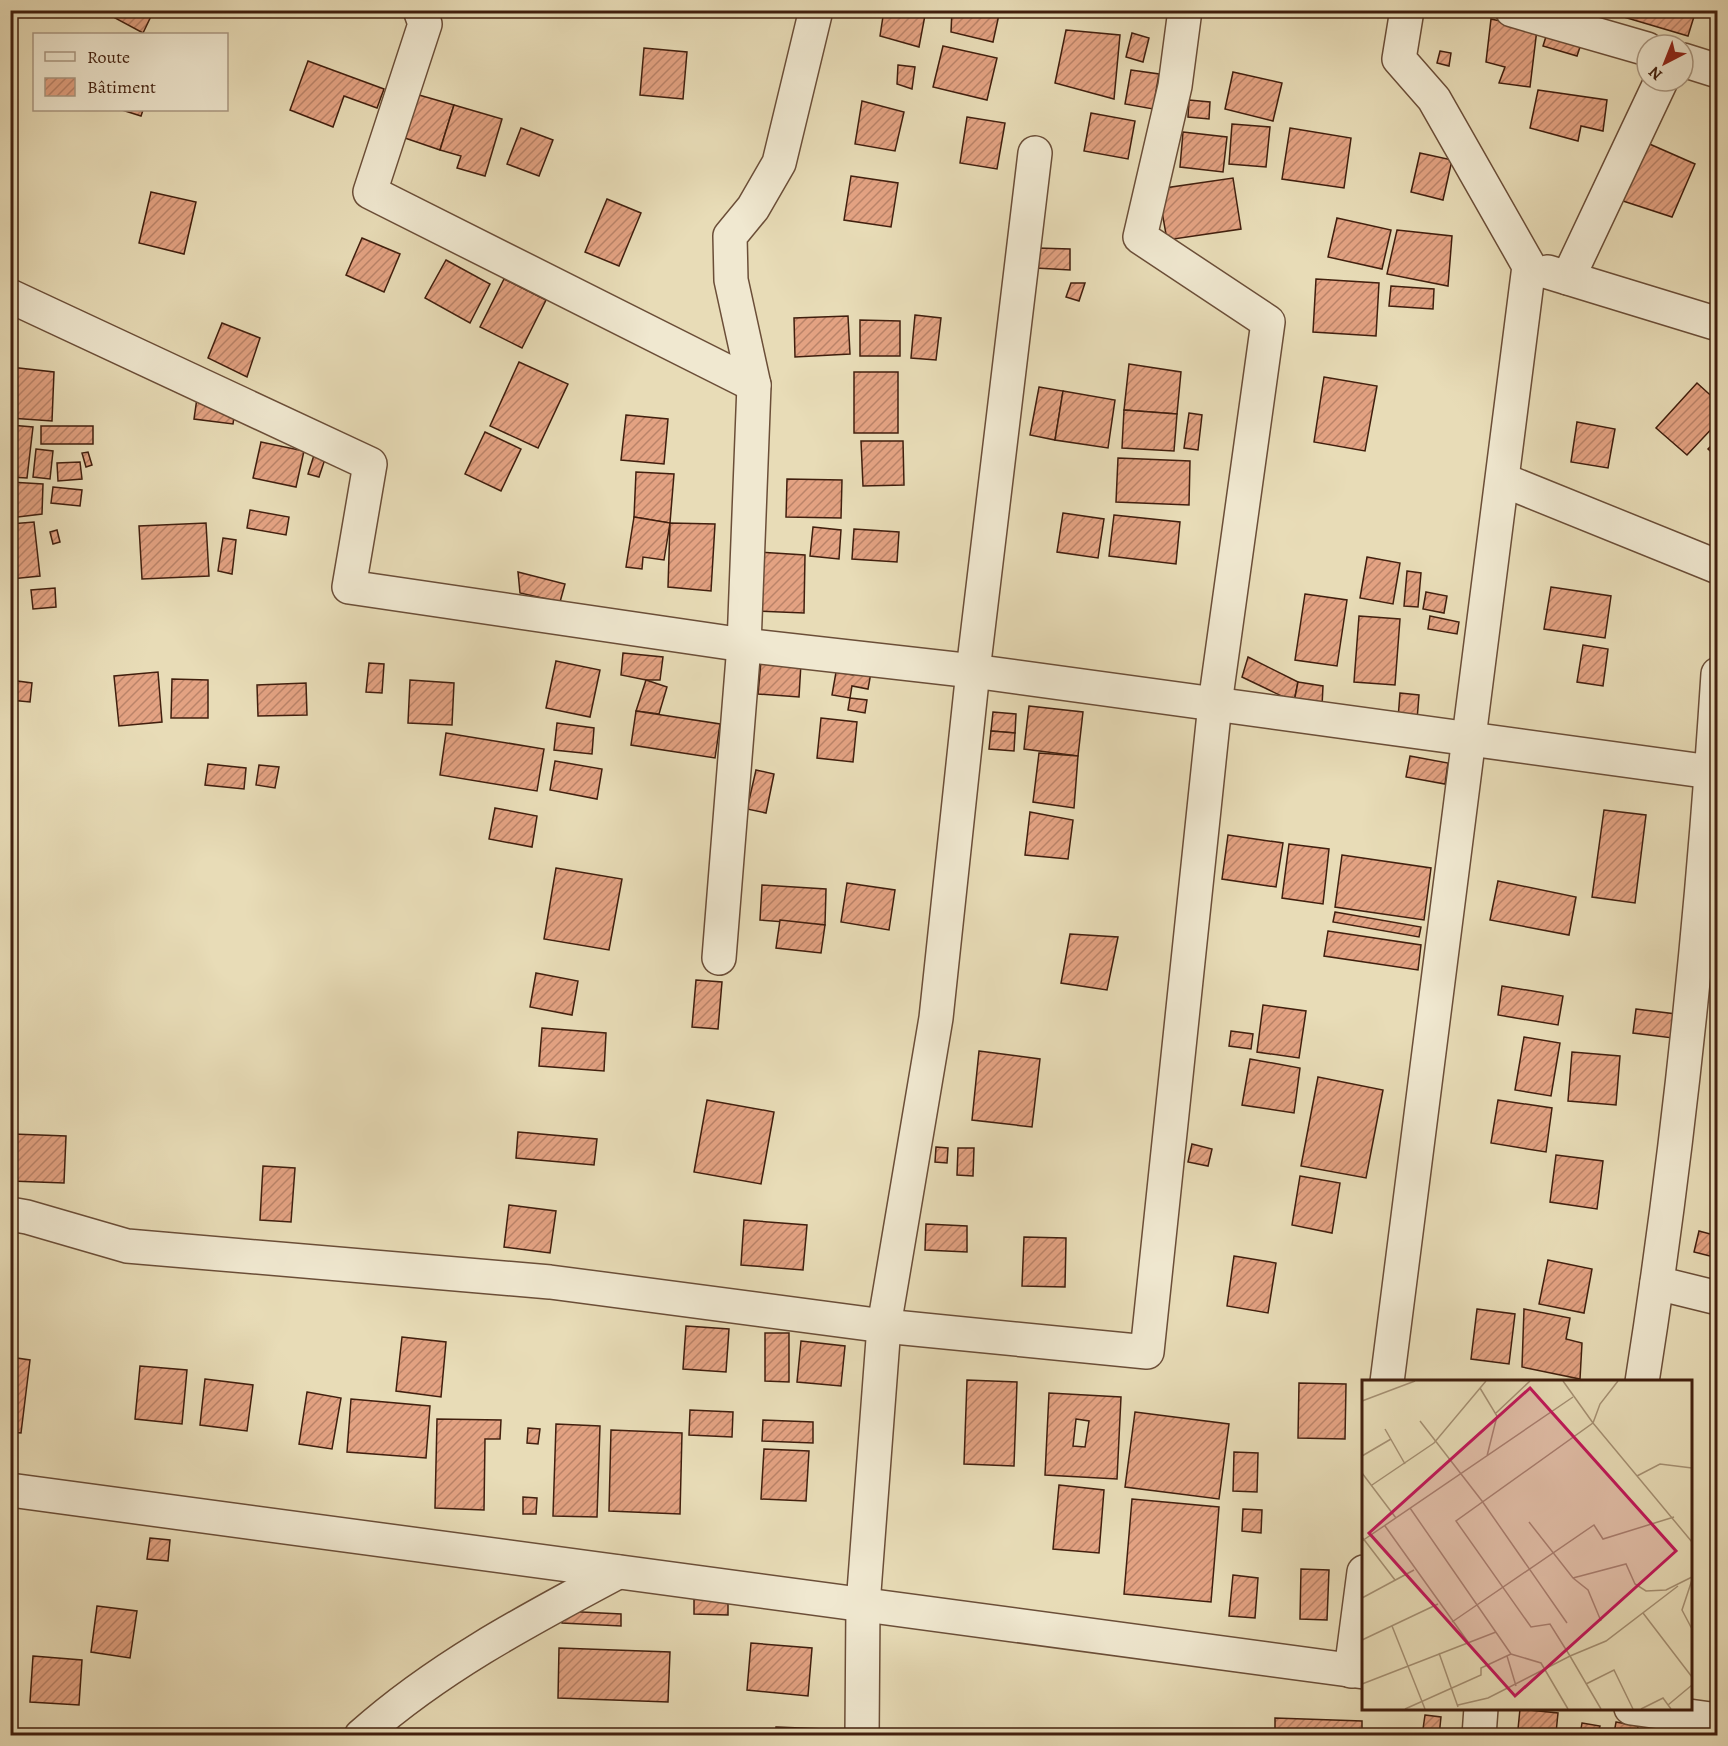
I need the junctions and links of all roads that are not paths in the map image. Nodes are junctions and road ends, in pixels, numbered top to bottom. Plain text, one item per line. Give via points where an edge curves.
1 (420, 10) edge
2 (816, 10) edge
3 (1185, 10) edge
4 (1407, 10) edge
5 (1512, 10) edge
6 (1635, 46) edge
7 (1695, 64) edge
8 (1718, 71) edge
9 (1655, 93) edge
10 (1035, 153) dead end
11 (1530, 266) junction
12 (1568, 278) junction
13 (10, 296) edge
14 (1718, 324) edge
15 (754, 385) junction
16 (1503, 480) junction
17 (1718, 567) edge
18 (744, 645) junction
19 (973, 671) junction
20 (1718, 674) edge
21 (1215, 704) junction
22 (1468, 739) junction
23 (1711, 772) junction
24 (719, 958) dead end
25 (1706, 959) edge
26 (10, 1214) edge
27 (1658, 1283) junction
28 (1718, 1298) edge
29 (884, 1326) junction
30 (1388, 1380) edge
31 (1642, 1380) edge
32 (10, 1490) edge
33 (618, 1572) junction
34 (1362, 1601) edge
35 (863, 1605) junction
36 (1357, 1672) edge
37 (1481, 1710) edge
38 (1646, 1710) edge
39 (1718, 1720) edge
40 (361, 1736) edge
41 (862, 1736) edge
42 (1479, 1736) edge

1 - 15 street via 425,24 370,192
2 - 15 street via 779,163 753,208 730,236 731,280
3 - 21 street via 1175,86 1140,237 1268,322
4 - 11 street via 1399,59 1434,99
5 - 6 street
7 - 8 street
9 - 12 street
10 - 19 street
11 - 12 street
11 - 16 street
12 - 14 street
13 - 18 street via 370,464 349,587
15 - 18 street
16 - 17 street
16 - 22 street
18 - 19 street
18 - 24 street
19 - 21 street
19 - 29 street via 936,1018
20 - 23 street
21 - 22 street
21 - 29 street via 1147,1352
22 - 23 street
22 - 30 street
23 - 25 street
25 - 27 street
26 - 29 street via 127,1246 550,1282
27 - 28 street
27 - 31 street
29 - 35 street
32 - 33 street
33 - 35 street
33 - 40 street via 510,1630 392,1708
34 - 36 street
35 - 36 street
35 - 41 street
37 - 42 street
38 - 39 street

